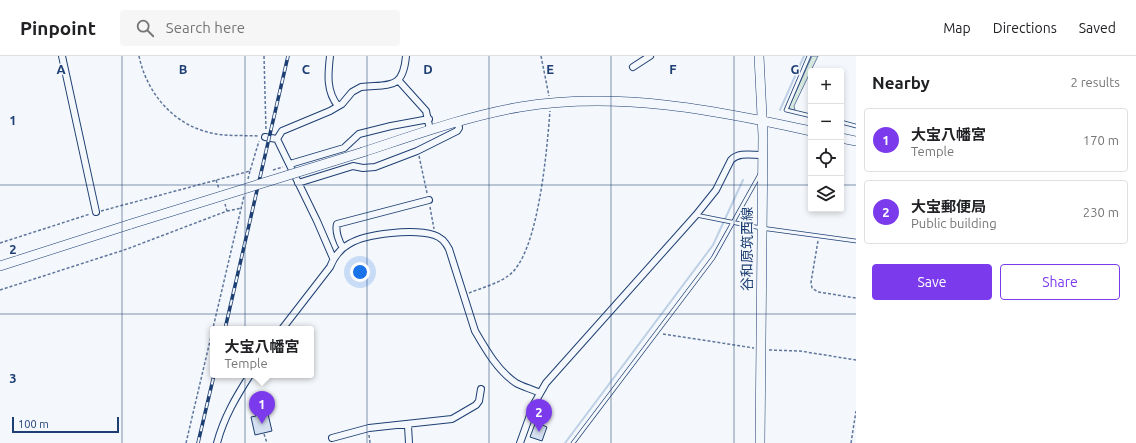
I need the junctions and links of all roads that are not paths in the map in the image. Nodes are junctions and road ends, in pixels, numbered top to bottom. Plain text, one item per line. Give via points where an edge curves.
1 (62, 56) edge
2 (330, 56) edge
3 (406, 56) edge
4 (650, 56) edge
5 (760, 56) edge
6 (809, 56) edge
7 (632, 67) dead end
8 (399, 81) junction
9 (338, 106) junction
10 (808, 115) edge
11 (429, 120) junction
12 (762, 121) junction
13 (458, 122) junction
14 (844, 123) edge
15 (856, 126) edge
16 (430, 130) junction
17 (808, 130) edge
18 (265, 137) road end
19 (277, 139) junction
20 (844, 139) edge
21 (856, 141) edge
22 (762, 155) junction
23 (290, 164) junction
24 (762, 171) junction
25 (298, 183) junction
26 (429, 200) road end
27 (96, 212) road end
28 (696, 216) junction
29 (734, 223) junction
30 (761, 228) junction
31 (856, 241) edge
32 (343, 248) junction
33 (333, 258) junction
34 (0, 266) edge
35 (284, 326) edge
36 (248, 378) edge
37 (481, 389) dead end
38 (540, 393) junction
39 (408, 426) junction
40 (332, 438) dead end
41 (217, 443) edge
42 (409, 443) edge
43 (520, 443) edge
44 (573, 443) edge
45 (760, 443) edge

1 - 27 street
2 - 9 street via 328,80 333,99
3 - 8 street
4 - 7 street
5 - 12 street, 谷和原筑西線
6 - 10 lane via 786,110
8 - 9 street via 361,87
8 - 11 street via 426,111
9 - 19 street via 282,131
11 - 16 street
11 - 23 street via 359,134 344,148
12 - 13 street via 696,108 638,101 581,101 504,110
12 - 17 street
12 - 22 street, 谷和原筑西線
13 - 16 street
13 - 25 street via 458,130 375,167 353,166
14 - 15 lane
16 - 34 street, bridge
18 - 19 street
19 - 23 street
20 - 21 street
22 - 24 street, 谷和原筑西線
22 - 28 street via 735,156 716,190
23 - 25 street
24 - 29 lane
24 - 30 street, 谷和原筑西線
25 - 33 street
26 - 32 street via 337,224
28 - 29 lane
28 - 38 street via 636,285 556,370
29 - 30 lane
29 - 44 lane via 713,258
30 - 31 lane
30 - 45 street, 谷和原筑西線
32 - 33 street
32 - 38 street via 358,240 382,234 434,235 443,240 450,249 475,331 504,373 518,384
33 - 35 street via 330,267
36 - 41 street via 223,422
37 - 39 street via 479,402 452,420
38 - 43 street
39 - 40 street via 368,429
39 - 42 street

